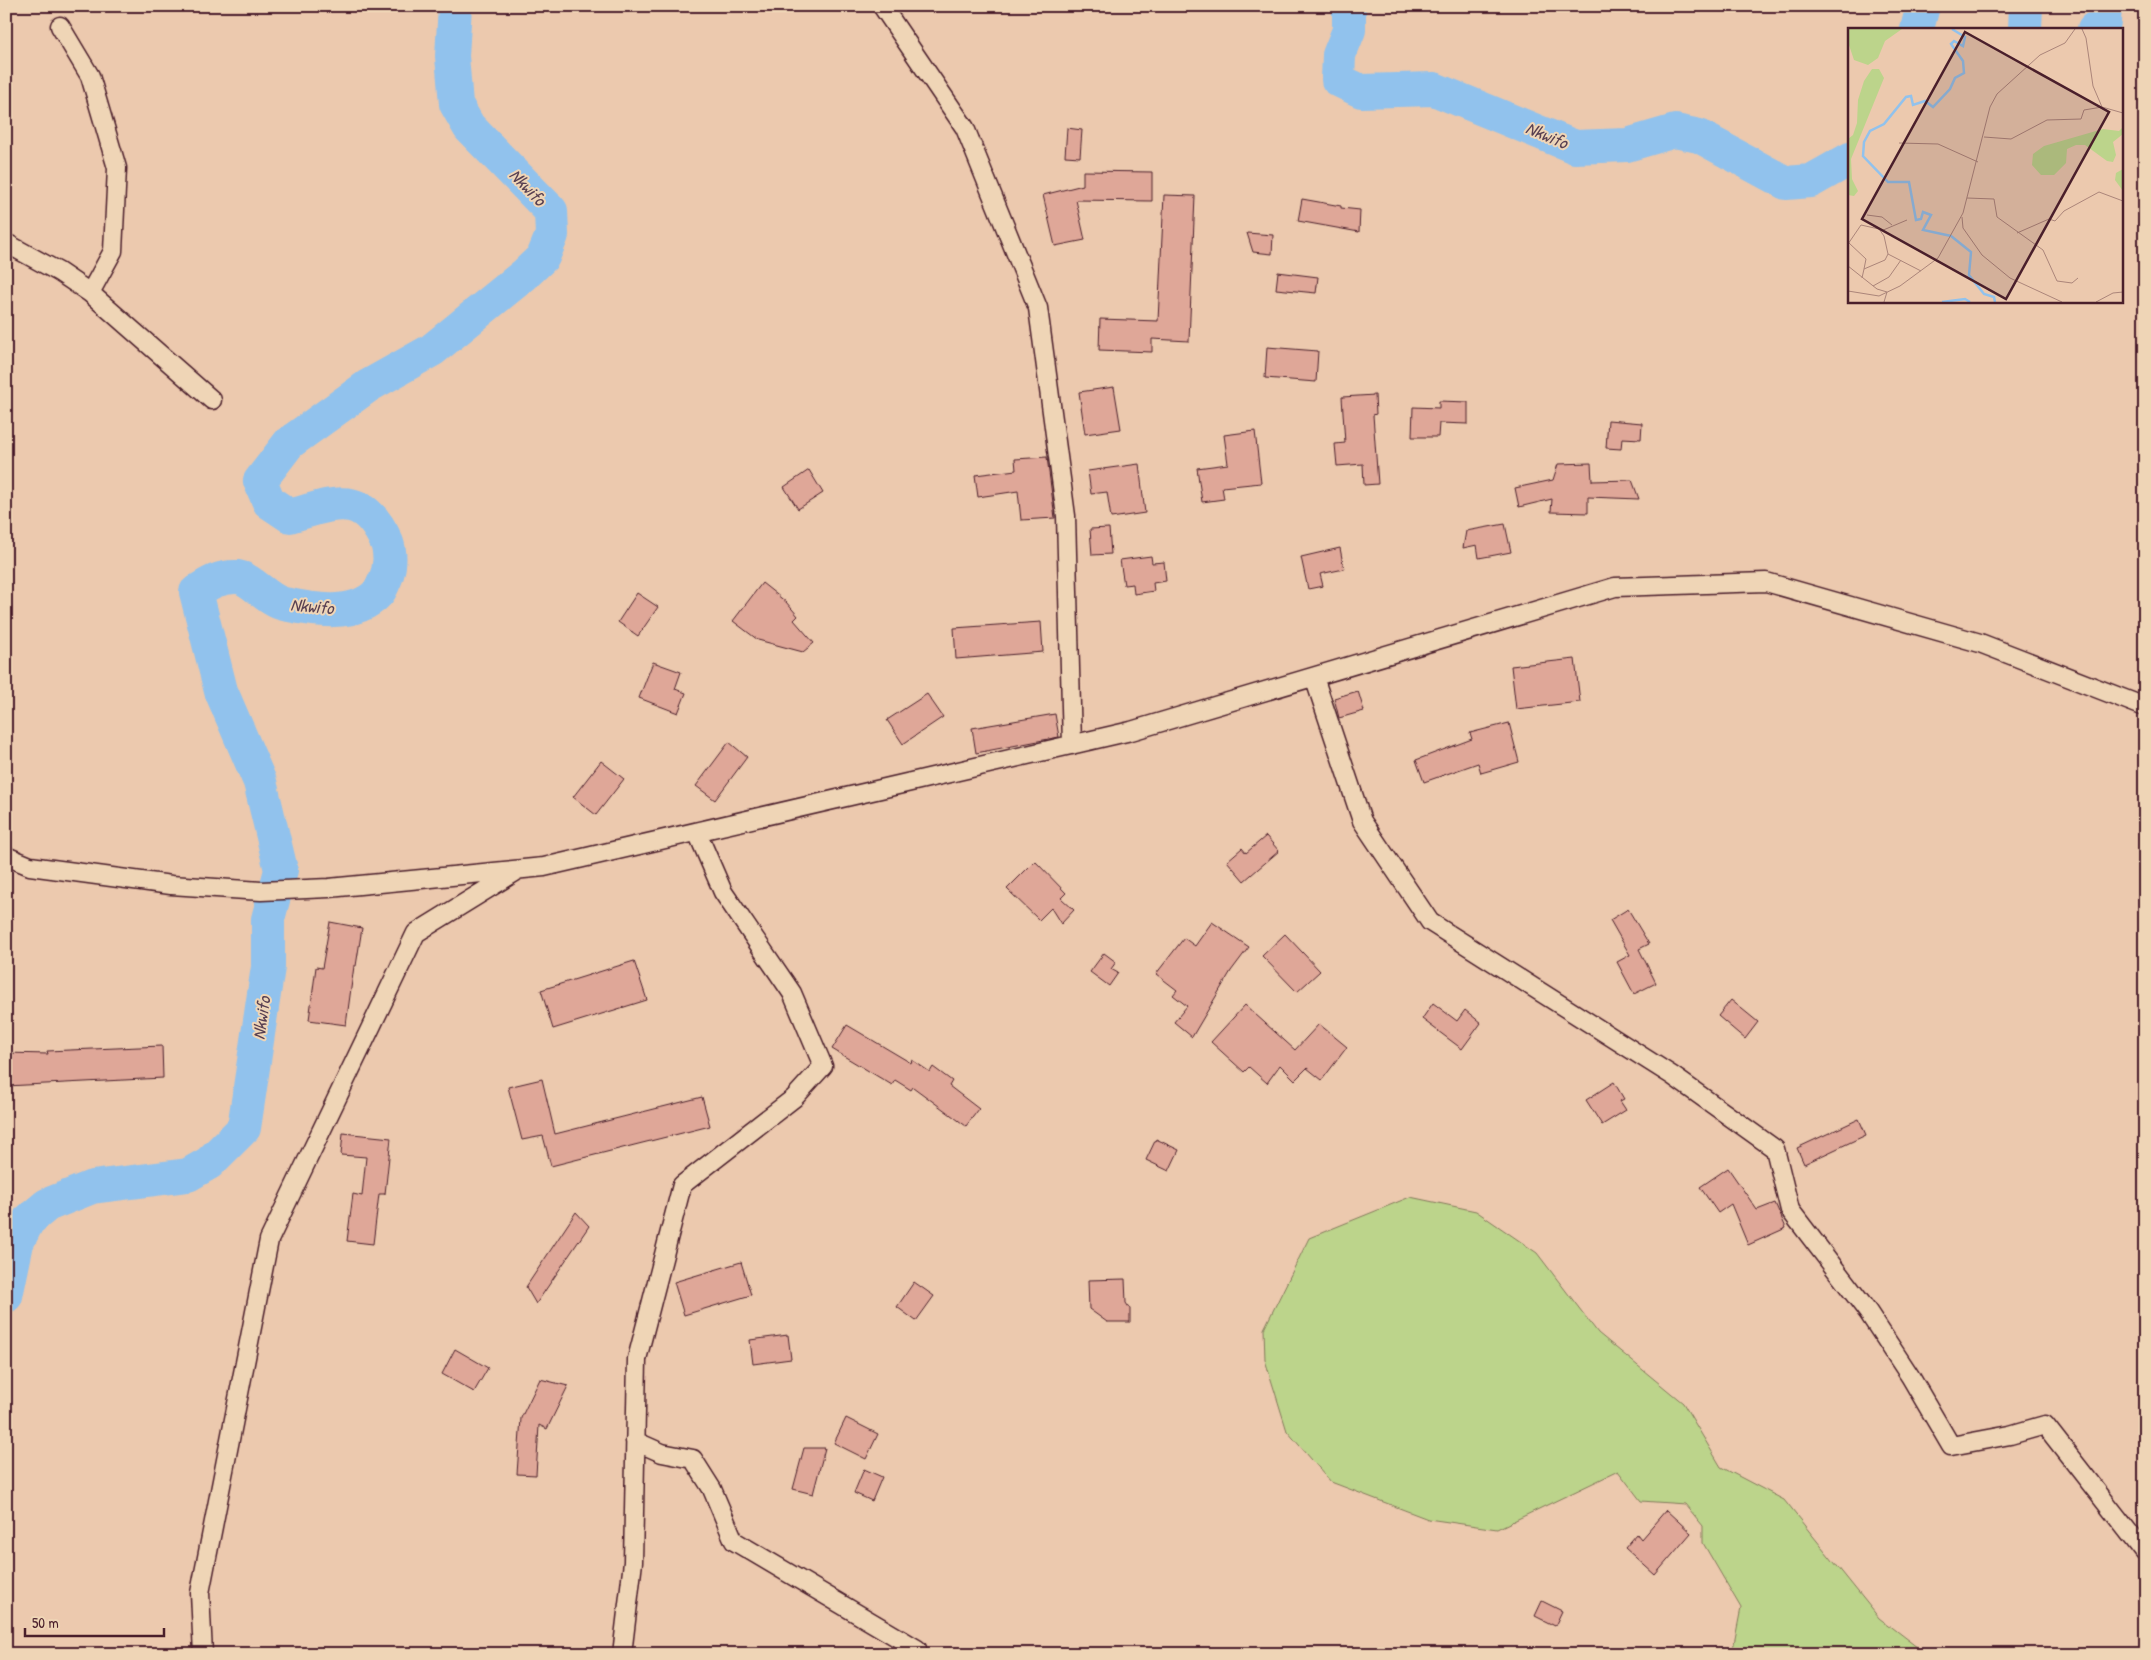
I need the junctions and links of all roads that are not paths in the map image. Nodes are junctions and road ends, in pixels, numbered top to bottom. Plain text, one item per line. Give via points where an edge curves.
1 (882, 6) edge
2 (60, 26) dead end
3 (6, 243) edge
4 (90, 293) junction
5 (212, 400) dead end
6 (1314, 677) junction
7 (2145, 708) edge
8 (1072, 745) junction
9 (697, 832) junction
10 (6, 856) edge
11 (520, 870) junction
12 (635, 1441) junction
13 (2145, 1553) edge
14 (203, 1654) edge
15 (622, 1654) edge
16 (918, 1654) edge

1 - 8 street via 966,128 1038,308 1066,516
2 - 4 street via 90,76 117,168 114,251
3 - 4 street
4 - 5 street
6 - 7 street via 1616,587 1766,582 1980,643
6 - 8 street
6 - 13 street via 1362,820 1430,922 1673,1076 1775,1150 1790,1210 1868,1312 1951,1446 2045,1425
8 - 9 street
9 - 11 street
9 - 12 street via 723,892 792,993 823,1066 794,1098 682,1185 637,1359
10 - 11 street via 30,866 172,884 261,891 329,888
11 - 14 street via 416,933 269,1240 200,1593
12 - 15 street via 633,1562
12 - 16 street via 662,1453 693,1459 712,1489 734,1541 916,1649

